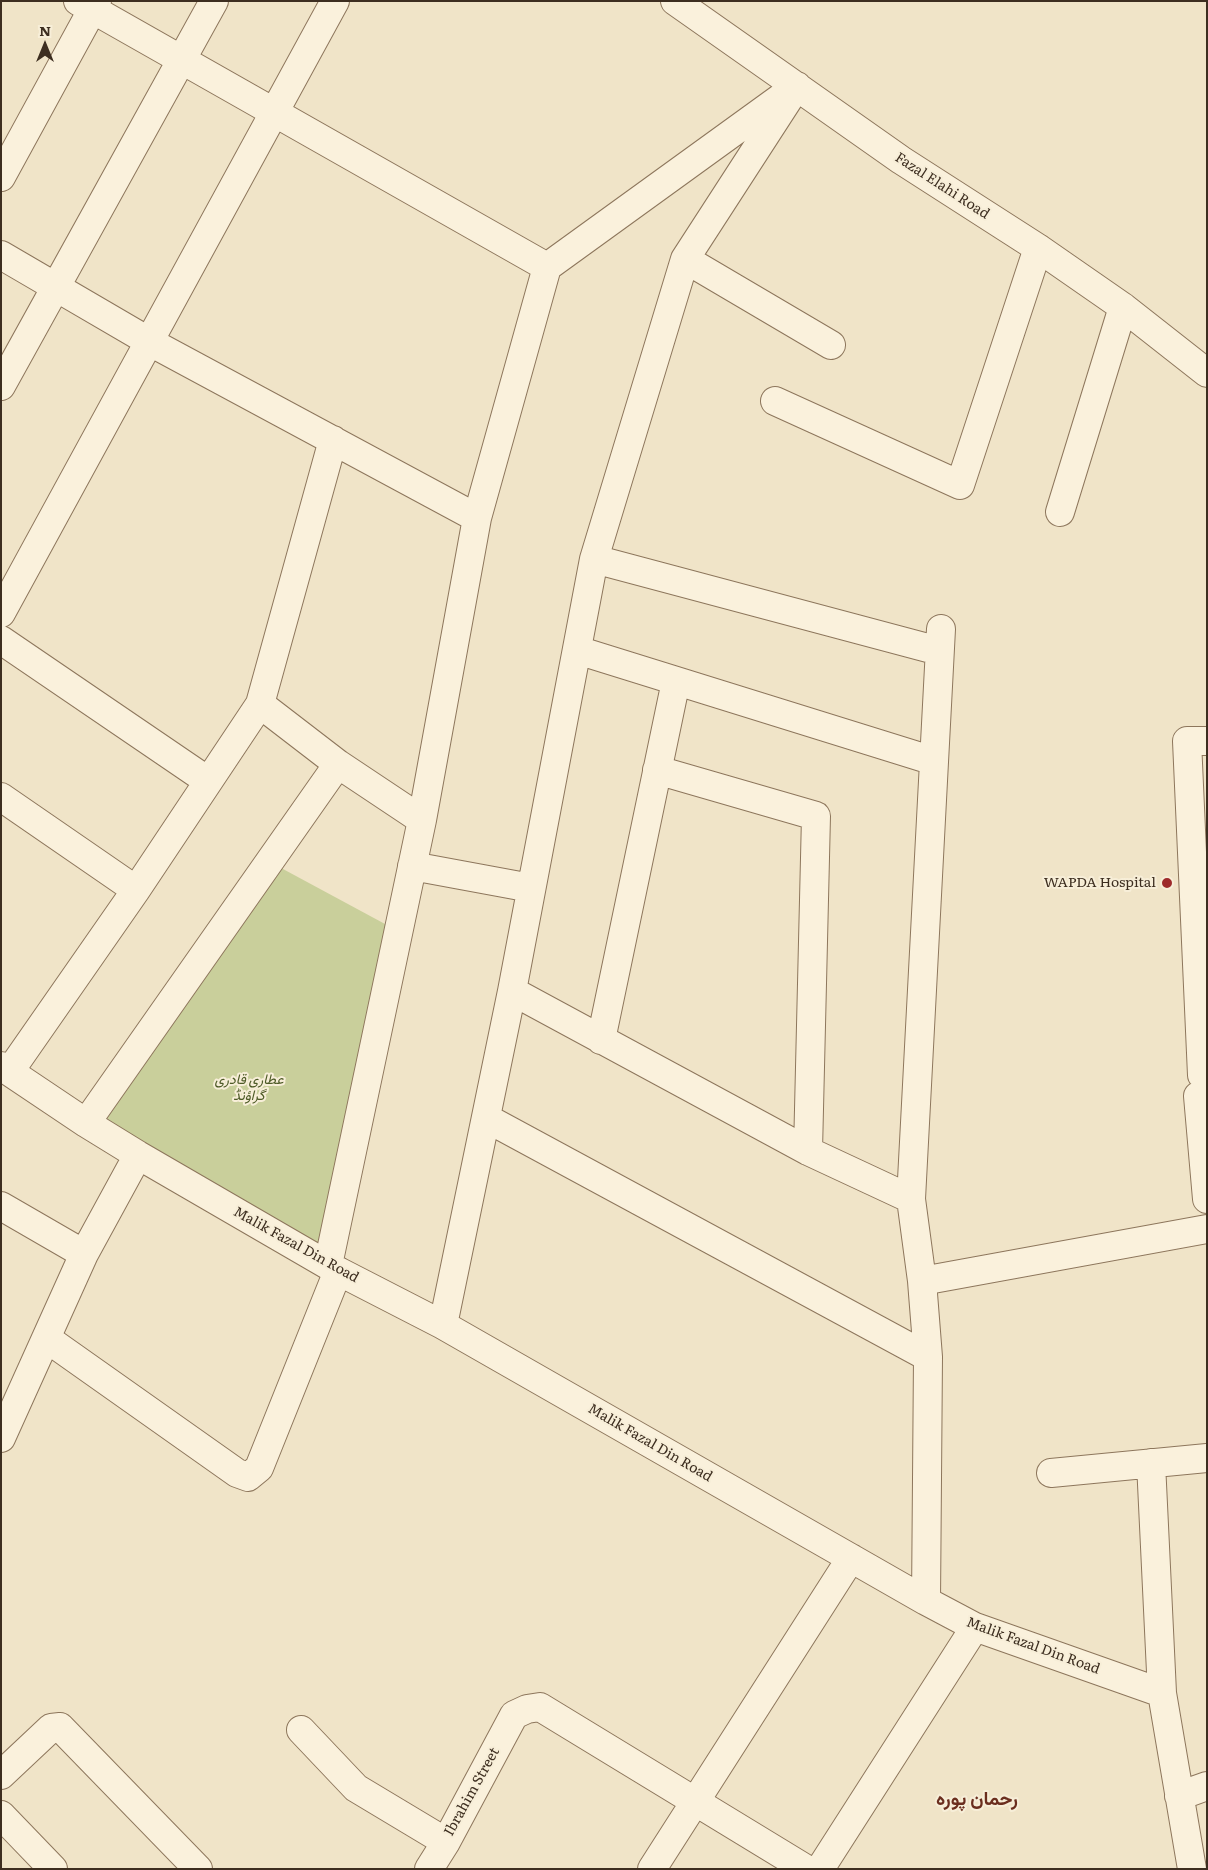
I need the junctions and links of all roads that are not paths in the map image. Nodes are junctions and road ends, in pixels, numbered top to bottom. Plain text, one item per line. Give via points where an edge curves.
1 (214, 1) edge
2 (335, 1) edge
3 (675, 1) edge
4 (89, 4) edge
5 (183, 61) junction
6 (797, 86) junction
7 (274, 113) junction
8 (1, 178) edge
9 (1038, 248) junction
10 (1, 255) edge
11 (685, 259) junction
12 (547, 268) junction
13 (56, 287) junction
14 (1123, 307) junction
15 (150, 342) junction
16 (831, 345) dead end
17 (1207, 373) edge
18 (1, 386) edge
19 (776, 401) dead end
20 (333, 440) junction
21 (1060, 512) dead end
22 (477, 518) junction
23 (594, 560) junction
24 (1, 612) edge
25 (1, 640) edge
26 (577, 650) junction
27 (676, 681) junction
28 (260, 704) junction
29 (1207, 741) edge
30 (934, 760) junction
31 (338, 764) junction
32 (658, 770) junction
33 (208, 782) junction
34 (1, 797) edge
35 (422, 820) junction
36 (412, 866) junction
37 (531, 888) junction
38 (136, 890) junction
39 (512, 991) junction
40 (601, 1040) junction
41 (5, 1068) edge
42 (1203, 1086) edge
43 (486, 1118) junction
44 (86, 1123) junction
45 (808, 1151) junction
46 (138, 1155) junction
47 (911, 1198) junction
48 (1207, 1199) edge
49 (1, 1206) edge
50 (1207, 1229) edge
51 (84, 1254) junction
52 (333, 1268) junction
53 (922, 1281) junction
54 (443, 1325) junction
55 (46, 1338) junction
56 (928, 1357) junction
57 (1, 1438) edge
58 (1207, 1458) edge
59 (1151, 1463) junction
60 (1051, 1473) dead end
61 (852, 1558) junction
62 (926, 1601) junction
63 (975, 1627) junction
64 (1162, 1693) junction
65 (301, 1730) dead end
66 (1, 1775) edge
67 (1207, 1786) edge
68 (1179, 1796) junction
69 (695, 1801) junction
70 (1, 1814) edge
71 (446, 1842) junction
72 (53, 1869) edge
73 (198, 1869) edge
74 (429, 1869) edge
75 (652, 1869) edge
76 (806, 1869) edge
77 (820, 1869) edge
78 (1192, 1869) edge

1 - 5 street
2 - 7 street
3 - 6 street, Fazal Elahi Road
4 - 5 street
4 - 8 street
5 - 7 street
5 - 13 street
6 - 9 street, Fazal Elahi Road via 902,160
6 - 11 street
6 - 12 street
7 - 12 street
7 - 15 street
9 - 14 street, Fazal Elahi Road
9 - 19 street via 960,484
10 - 13 street
11 - 16 street
11 - 23 street
12 - 22 street
13 - 15 street
13 - 18 street
14 - 17 street, Fazal Elahi Road
14 - 21 street
15 - 20 street
15 - 24 street
20 - 22 street
20 - 28 street
22 - 35 street
23 - 26 street
23 - 30 street via 940,640
25 - 33 street
26 - 27 street
26 - 37 street
27 - 30 street
27 - 32 street
28 - 31 street
28 - 33 street
29 - 42 street via 1187,741
30 - 47 street
31 - 35 street
31 - 44 street
32 - 40 street
32 - 45 street via 816,816
33 - 38 street
34 - 38 street
35 - 36 street
36 - 37 street
36 - 52 street
37 - 39 street
38 - 41 street
39 - 40 street
39 - 43 street
40 - 45 street
41 - 44 street, Malik Fazal Din Road
42 - 48 street
43 - 54 street
43 - 56 street
44 - 46 street, Malik Fazal Din Road
45 - 47 street
46 - 51 street
46 - 52 street, Malik Fazal Din Road
47 - 53 street
49 - 51 street
50 - 53 street
51 - 55 street
52 - 54 street, Malik Fazal Din Road
52 - 55 street via 259,1468 248,1477
53 - 56 street
54 - 61 street, Malik Fazal Din Road
55 - 57 street
56 - 62 street
58 - 59 street
59 - 60 street
59 - 64 street
61 - 62 street, Malik Fazal Din Road
61 - 69 street
62 - 63 street, Malik Fazal Din Road
63 - 64 street, Malik Fazal Din Road
63 - 77 street
64 - 68 street
65 - 71 street via 356,1788
66 - 73 street via 51,1728 60,1727
67 - 68 street
68 - 78 street
69 - 71 street, Ibrahim Street via 540,1707 527,1709 514,1715
69 - 75 street
69 - 76 street
70 - 72 street
71 - 74 street, Ibrahim Street

